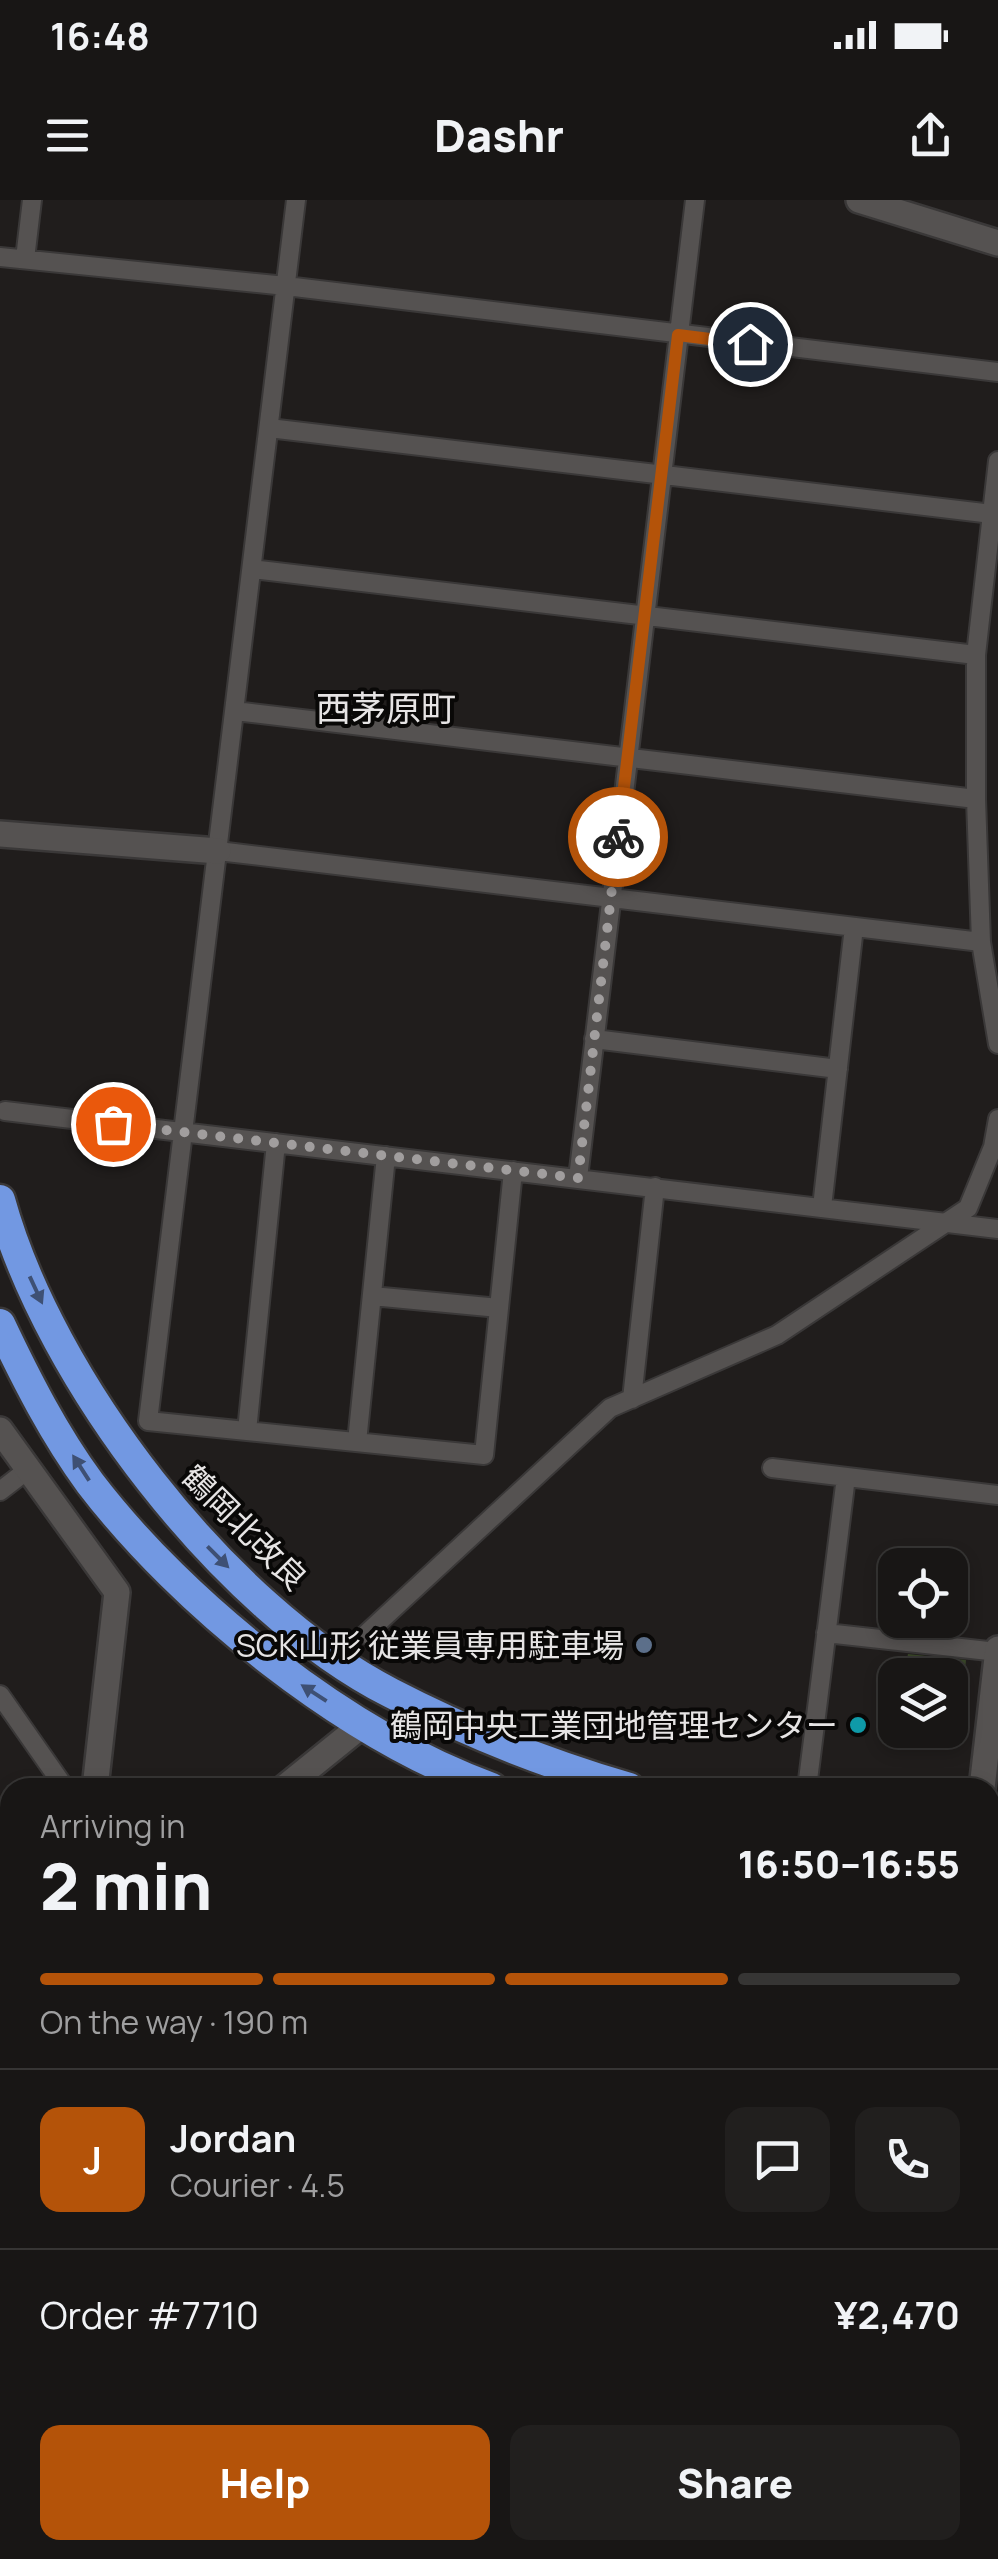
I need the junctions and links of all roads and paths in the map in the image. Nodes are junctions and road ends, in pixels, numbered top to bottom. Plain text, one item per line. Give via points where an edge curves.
1 (32, 200) edge
2 (296, 200) edge
3 (694, 200) edge
4 (859, 200) edge
5 (998, 242) edge
6 (0, 257) edge
7 (25, 259) junction
8 (286, 286) junction
9 (678, 335) junction
10 (998, 372) edge
11 (269, 428) junction
12 (998, 461) edge
13 (662, 475) junction
14 (992, 514) junction
15 (993, 544) edge
16 (252, 569) junction
17 (645, 616) junction
18 (976, 655) junction
19 (235, 711) junction
20 (628, 758) junction
21 (976, 799) junction
22 (0, 834) edge
23 (218, 852) junction
24 (611, 898) junction
25 (854, 927) junction
26 (981, 942) junction
27 (594, 1039) junction
28 (998, 1044) edge
29 (838, 1069) junction
30 (5, 1111) dead end
31 (998, 1119) edge
32 (184, 1132) junction
33 (276, 1143) junction
34 (386, 1156) junction
35 (513, 1171) junction
36 (578, 1178) junction
37 (655, 1187) junction
38 (0, 1200) edge
39 (822, 1206) junction
40 (950, 1222) junction
41 (998, 1230) edge
42 (372, 1296) junction
43 (499, 1308) junction
44 (0, 1324) edge
45 (632, 1399) junction
46 (0, 1430) edge
47 (246, 1431) junction
48 (357, 1442) junction
49 (772, 1468) dead end
50 (26, 1472) junction
51 (846, 1477) junction
52 (0, 1491) edge
53 (998, 1495) edge
54 (826, 1632) junction
55 (366, 1634) dead end
56 (998, 1650) edge
57 (0, 1695) edge
58 (18, 1719) junction
59 (362, 1724) junction
60 (0, 1731) edge
61 (59, 1778) edge
62 (95, 1778) edge
63 (296, 1778) edge
64 (465, 1778) edge
65 (596, 1778) edge
66 (807, 1778) edge
67 (983, 1778) edge

1 - 7 street
2 - 8 street
3 - 9 street
4 - 5 street
6 - 7 street
7 - 8 street
8 - 9 street
8 - 11 street
9 - 10 street
9 - 13 street
11 - 13 street
11 - 16 street
12 - 14 street
13 - 14 street
13 - 17 street
14 - 15 street
15 - 18 street
16 - 17 street
16 - 19 street
17 - 18 street
17 - 20 street
18 - 21 street
19 - 20 street
19 - 23 street
20 - 21 street
20 - 24 street
21 - 26 street
22 - 23 street
23 - 24 street
23 - 32 street
24 - 25 street
24 - 27 street
25 - 26 street
25 - 29 street
26 - 28 street
27 - 29 street
27 - 36 street
29 - 39 street
30 - 32 street
31 - 40 street via 968,1208
32 - 33 street
32 - 47 street via 148,1421
33 - 34 street
33 - 47 street
34 - 35 street
34 - 42 street
35 - 36 street
35 - 43 street
36 - 37 street
37 - 39 street
37 - 45 street
38 -> 65 highway, 鶴岡北改良 via 72,1368 185,1524 257,1595 388,1692
39 - 40 street
40 - 41 street
40 - 45 street via 777,1334
42 - 43 street
42 - 48 street
43 - 48 street via 484,1455
59 -> 44 highway via 295,1681 156,1559 90,1482
45 - 55 street via 610,1408
46 - 50 street
47 - 48 street
49 - 51 street
50 - 52 street
50 - 62 street via 117,1592
51 - 53 street
51 - 54 street
54 - 56 street
54 - 66 street
56 - 67 street
57 - 58 street
58 - 60 street
58 - 61 street
59 - 63 street
59 - 64 highway

